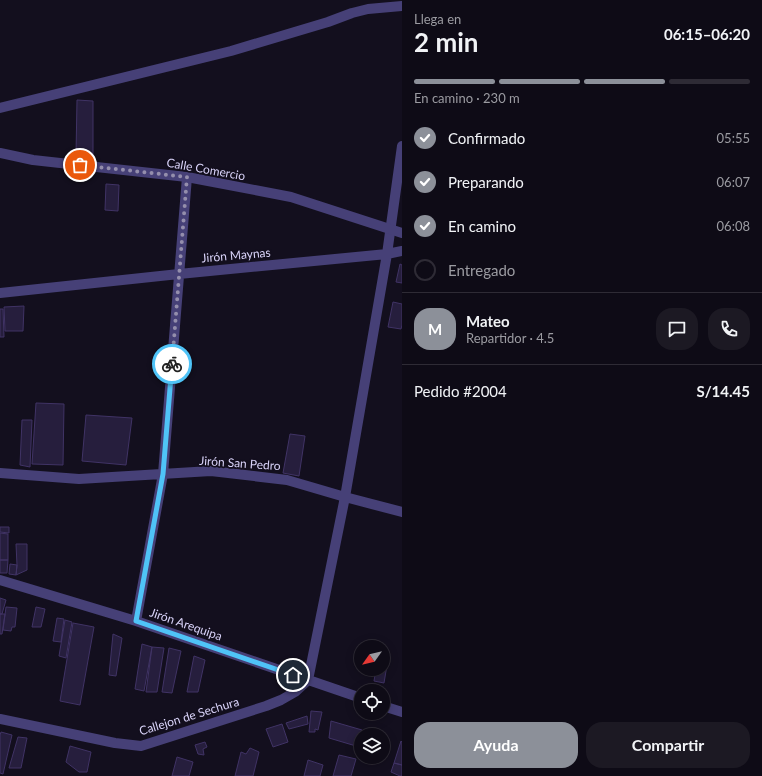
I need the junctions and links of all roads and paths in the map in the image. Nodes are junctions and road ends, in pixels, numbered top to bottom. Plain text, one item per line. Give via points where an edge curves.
1 (402, 6) edge
2 (0, 108) edge
3 (402, 146) edge
4 (0, 153) edge
5 (187, 177) junction
6 (390, 229) junction
7 (402, 234) edge
8 (402, 251) edge
9 (386, 254) junction
10 (179, 274) junction
11 (0, 293) edge
12 (0, 473) edge
13 (163, 474) junction
14 (346, 497) junction
15 (402, 512) edge
16 (0, 580) edge
17 (136, 621) junction
18 (308, 680) junction
19 (354, 696) edge
20 (390, 708) edge
21 (402, 712) edge
22 (0, 719) edge

1 - 2 street via 352,13 231,51
3 - 6 street
4 - 5 street, Calle Comercio via 33,160
5 - 6 street, Calle Comercio via 291,197
5 - 10 street
6 - 7 street, Calle Comercio
6 - 9 street
8 - 9 street, Jirón Maynas
9 - 10 street, Jirón Maynas
9 - 14 street
10 - 11 street, Jirón Maynas
10 - 13 street
12 - 13 street, Jirón San Pedro via 79,479
13 - 14 street, Jirón San Pedro via 211,471 287,480
13 - 17 street
14 - 15 street, Jirón San Pedro
14 - 18 street
16 - 17 street, Jirón Arequipa
17 - 18 street, Jirón Arequipa
18 - 19 street, Jirón Arequipa
18 - 22 street, Callejon de Sechura via 295,692 266,706 141,746
20 - 21 street

